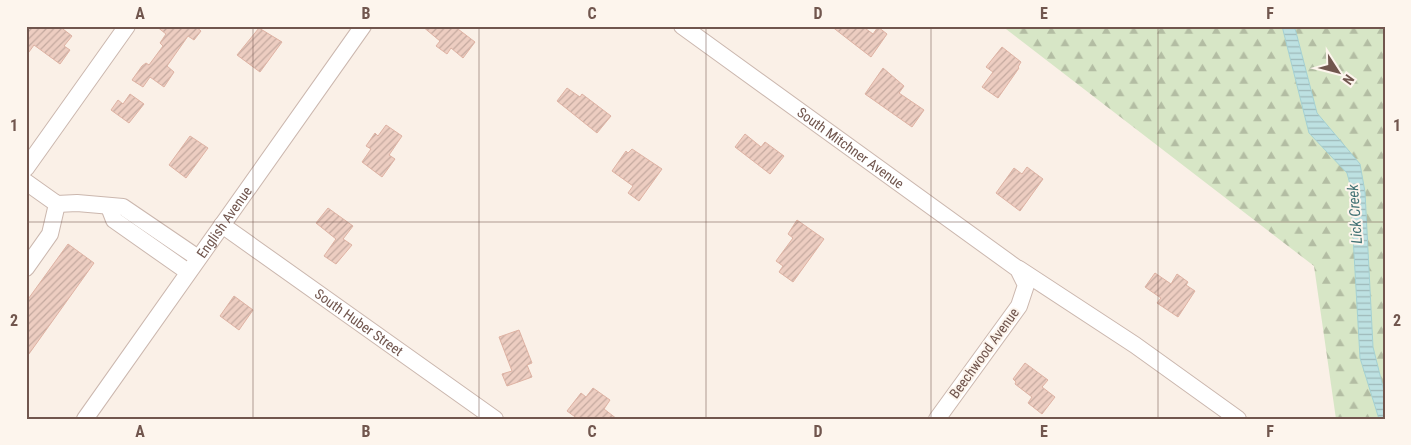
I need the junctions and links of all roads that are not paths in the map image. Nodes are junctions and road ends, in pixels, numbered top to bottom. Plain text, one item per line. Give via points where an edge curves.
1 (363, 26) edge
2 (682, 26) edge
3 (121, 28) edge
4 (26, 168) edge
5 (26, 182) edge
6 (57, 204) junction
7 (109, 207) junction
8 (222, 225) junction
9 (198, 258) junction
10 (26, 268) edge
11 (1018, 268) junction
12 (188, 272) junction
13 (1026, 285) joint
14 (85, 419) edge
15 (495, 419) edge
16 (937, 419) edge
17 (1238, 419) edge

1 - 8 street, English Avenue
2 - 11 street, South Mitchner Avenue
3 - 4 street
5 - 6 street
6 - 7 street
6 - 10 street via 50,234
7 - 9 street via 124,207
7 - 12 street via 114,220
8 - 9 street, English Avenue
8 - 15 street, South Huber Street
9 - 12 street, English Avenue
11 - 13 street, South Mitchner Avenue
11 - 17 street, South Mitchner Avenue
12 - 14 street, English Avenue
13 - 16 street, Beechwood Avenue via 1019,306

